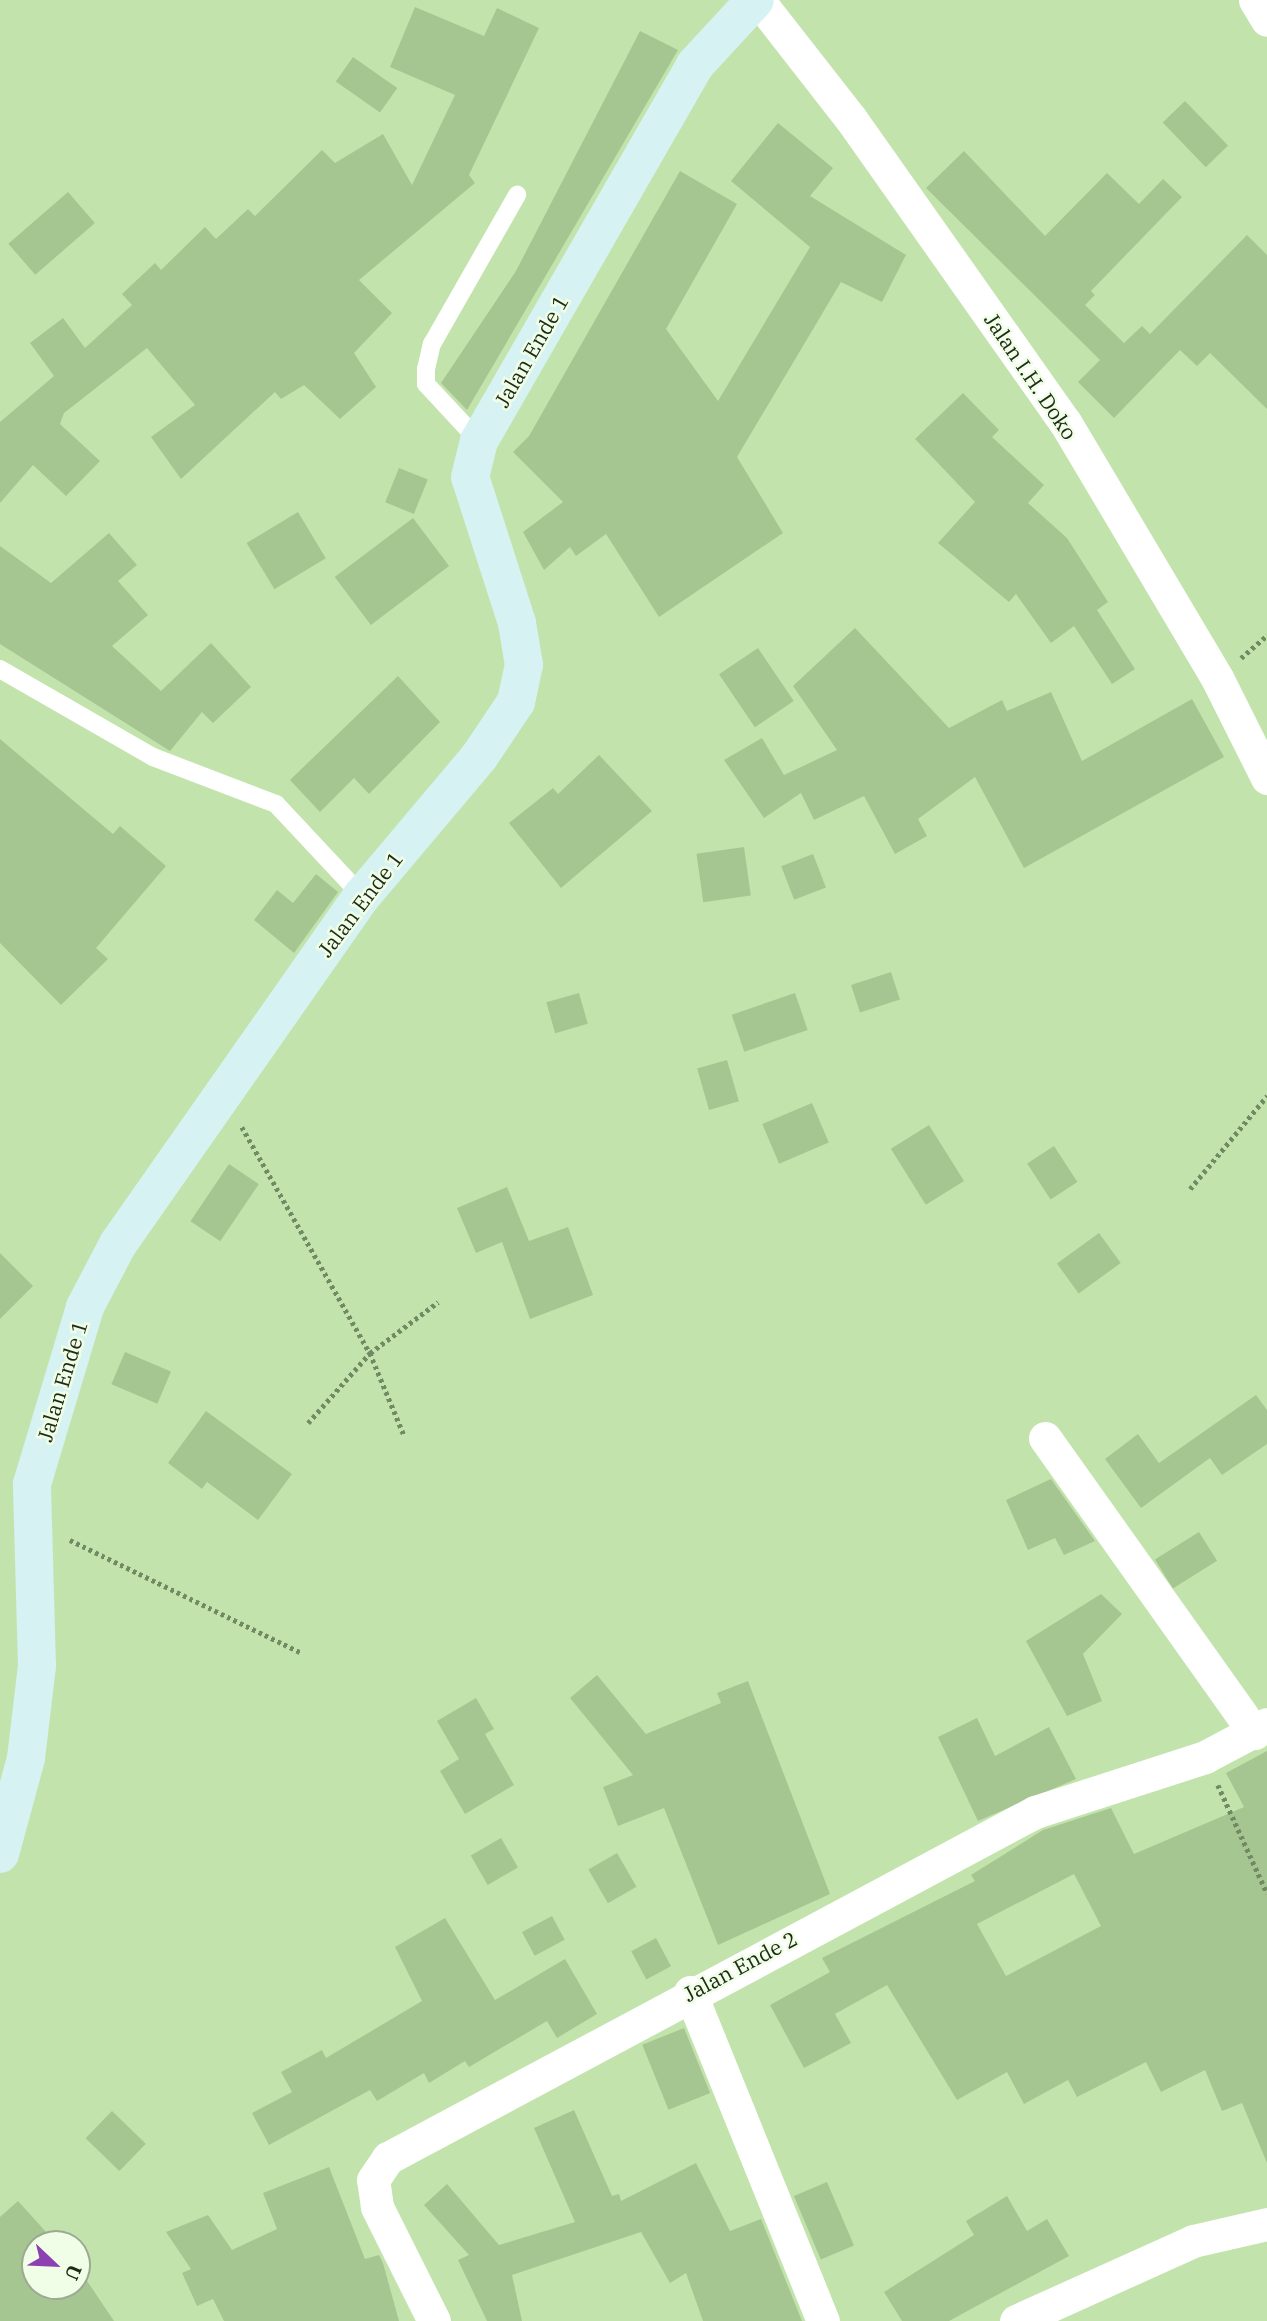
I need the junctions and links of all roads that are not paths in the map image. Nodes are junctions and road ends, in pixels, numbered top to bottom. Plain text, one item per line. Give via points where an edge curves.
1 (757, 0) edge
2 (1255, 0) edge
3 (1267, 20) edge
4 (517, 195) dead end
5 (479, 441) junction
6 (0, 668) edge
7 (1267, 778) edge
8 (362, 896) junction
9 (1045, 1438) dead end
10 (1261, 1729) edge
11 (0, 1854) edge
12 (690, 1992) junction
13 (1267, 2224) edge
14 (434, 2321) edge
15 (823, 2321) edge
16 (1016, 2321) edge

1 - 5 street, Jalan Ende 1 via 695,65
1 - 7 street, Jalan I.H. Doko via 851,119 1065,422 1217,678
2 - 3 street
4 - 5 lane via 432,344 426,369 432,392
5 - 8 street, Jalan Ende 1 via 470,477 517,623 524,665 516,702 479,757
6 - 8 lane via 153,757 276,804
8 - 11 street, Jalan Ende 1 via 118,1244 85,1307 32,1483 37,1666 26,1758
9 - 10 street
10 - 12 street, Jalan Ende 2 via 1205,1757 1035,1812
12 - 14 street, Jalan Ende 2 via 388,2158 373,2180 377,2207
12 - 15 street
13 - 16 street via 1193,2241

